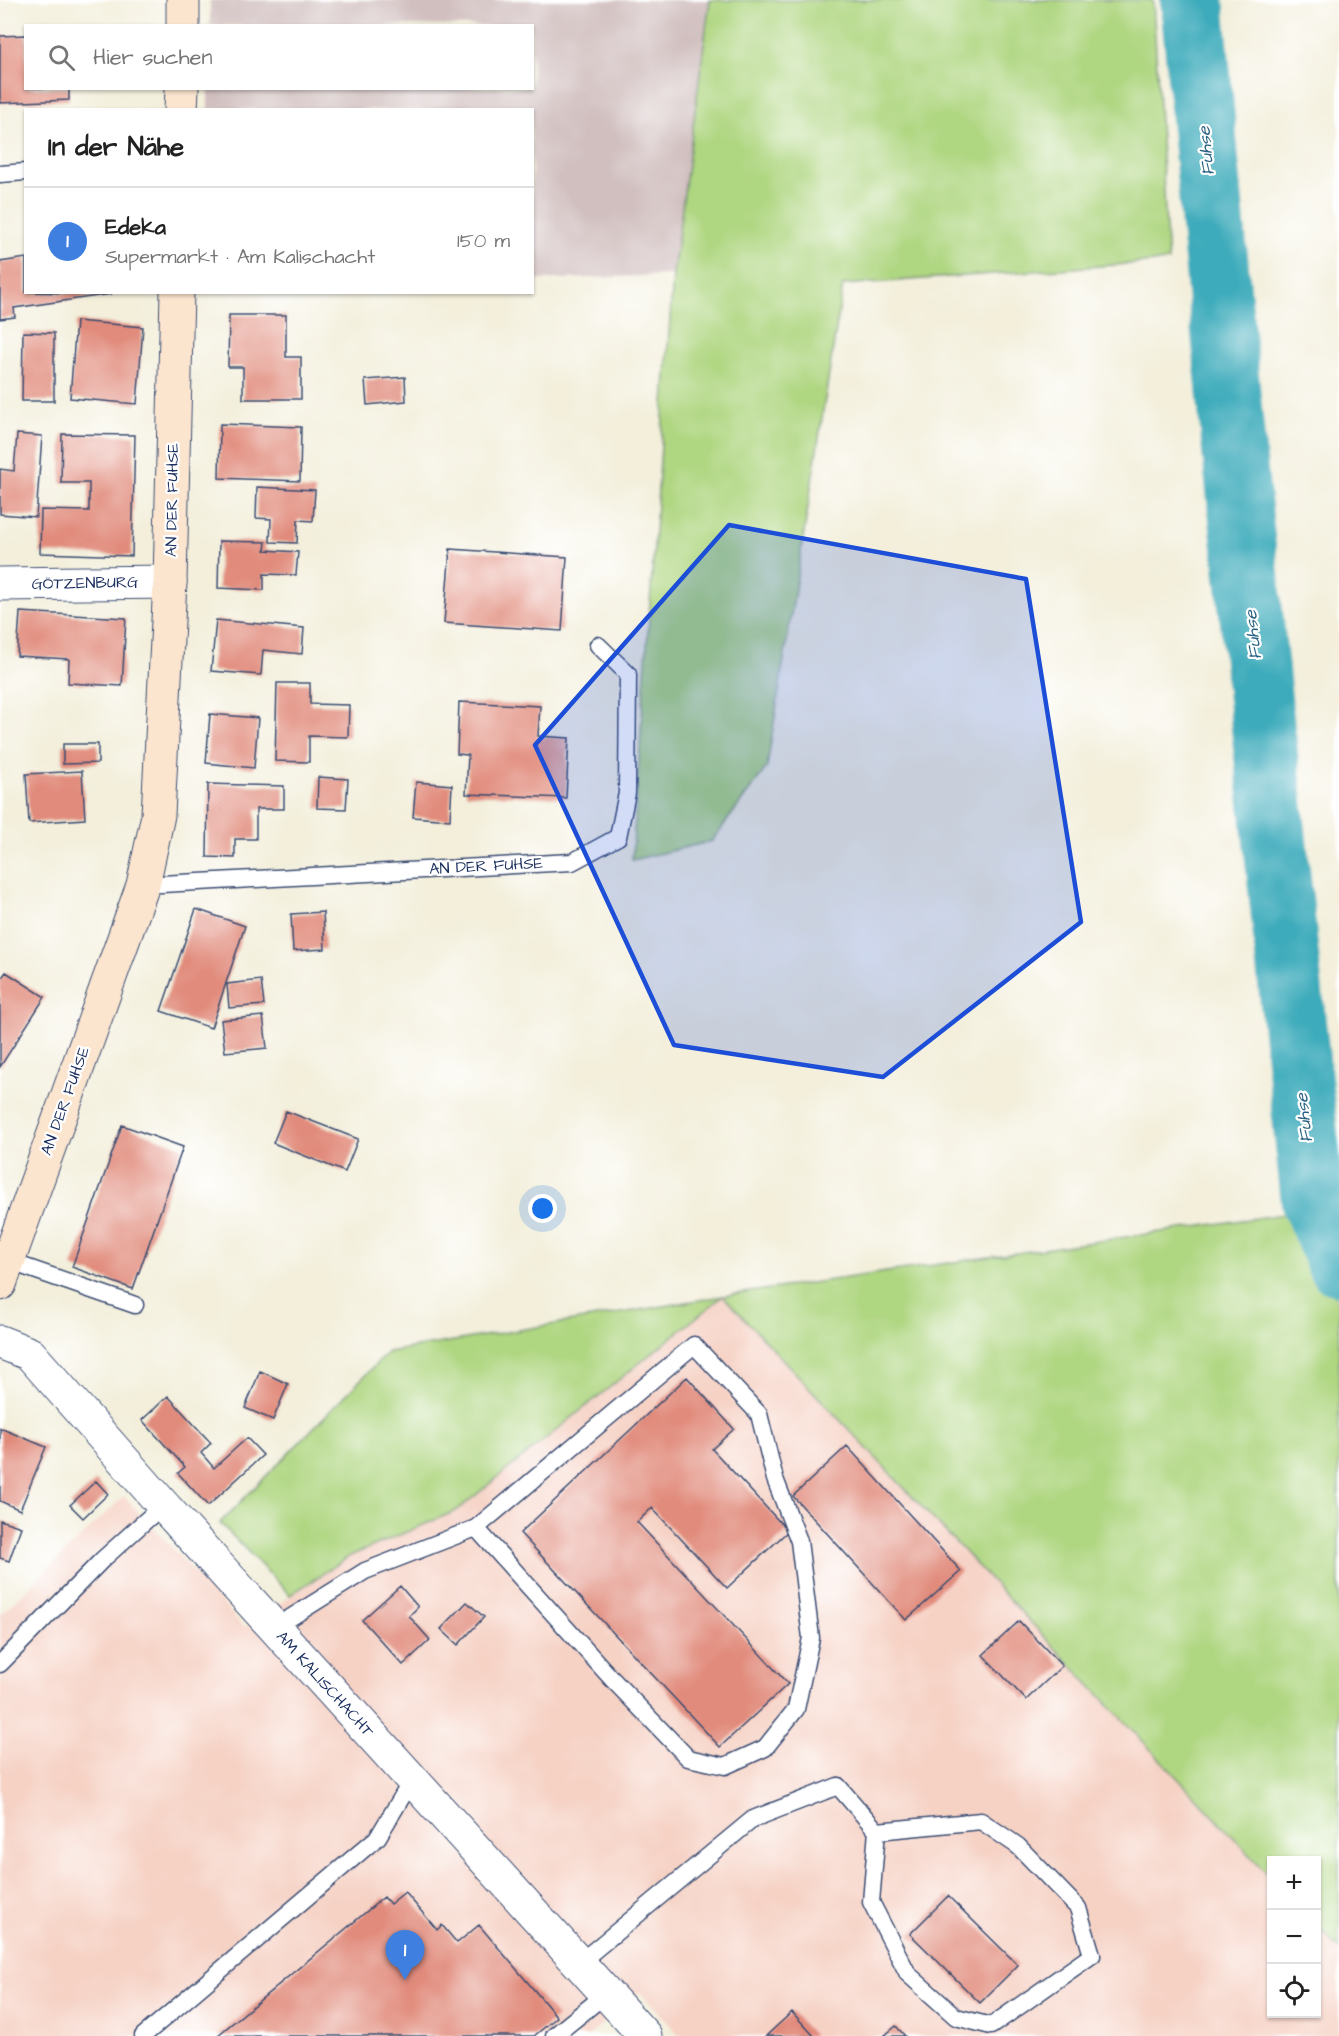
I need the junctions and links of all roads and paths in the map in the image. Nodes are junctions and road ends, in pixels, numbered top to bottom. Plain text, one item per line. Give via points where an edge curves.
1 (183, 0) edge
2 (183, 24) edge
3 (182, 90) edge
4 (181, 108) edge
5 (24, 172) edge
6 (0, 174) edge
7 (177, 294) edge
8 (170, 582) junction
9 (0, 584) edge
10 (598, 645) dead end
11 (143, 885) junction
12 (3, 1272) edge
13 (135, 1305) dead end
14 (0, 1342) edge
15 (163, 1505) junction
16 (476, 1528) junction
17 (274, 1628) junction
18 (0, 1664) edge
19 (412, 1780) junction
20 (877, 1831) junction
21 (579, 1963) junction
22 (607, 1993) junction
23 (143, 2036) edge
24 (554, 2036) edge
25 (645, 2036) edge

1 - 2 street
3 - 4 street
5 - 6 lane
7 - 8 street, AN DER FUHSE
8 - 9 street, GÖTZENBURG
8 - 11 street, AN DER FUHSE via 158,815
10 - 11 lane, AN DER FUHSE via 628,674 627,793 618,837 572,862
11 - 12 street, AN DER FUHSE
12 - 13 lane
14 - 15 street, AM KALISCHACHT via 30,1354
15 - 17 street, AM KALISCHACHT
15 - 18 lane via 102,1560
16 - 16 lane via 688,1758 725,1766 765,1748 796,1709 811,1638 799,1541 775,1479 759,1413 694,1345
16 - 17 lane via 365,1570
17 - 19 street, AM KALISCHACHT
19 - 21 street, AM KALISCHACHT
19 - 23 lane via 378,1837
20 - 20 lane via 871,1902 908,1974 956,2017 991,2026 1092,1955 1078,1908 1018,1846 981,1821
20 - 21 lane via 838,1786 753,1819
21 - 22 street, AM KALISCHACHT
22 - 24 lane
22 - 25 street, AM KALISCHACHT

